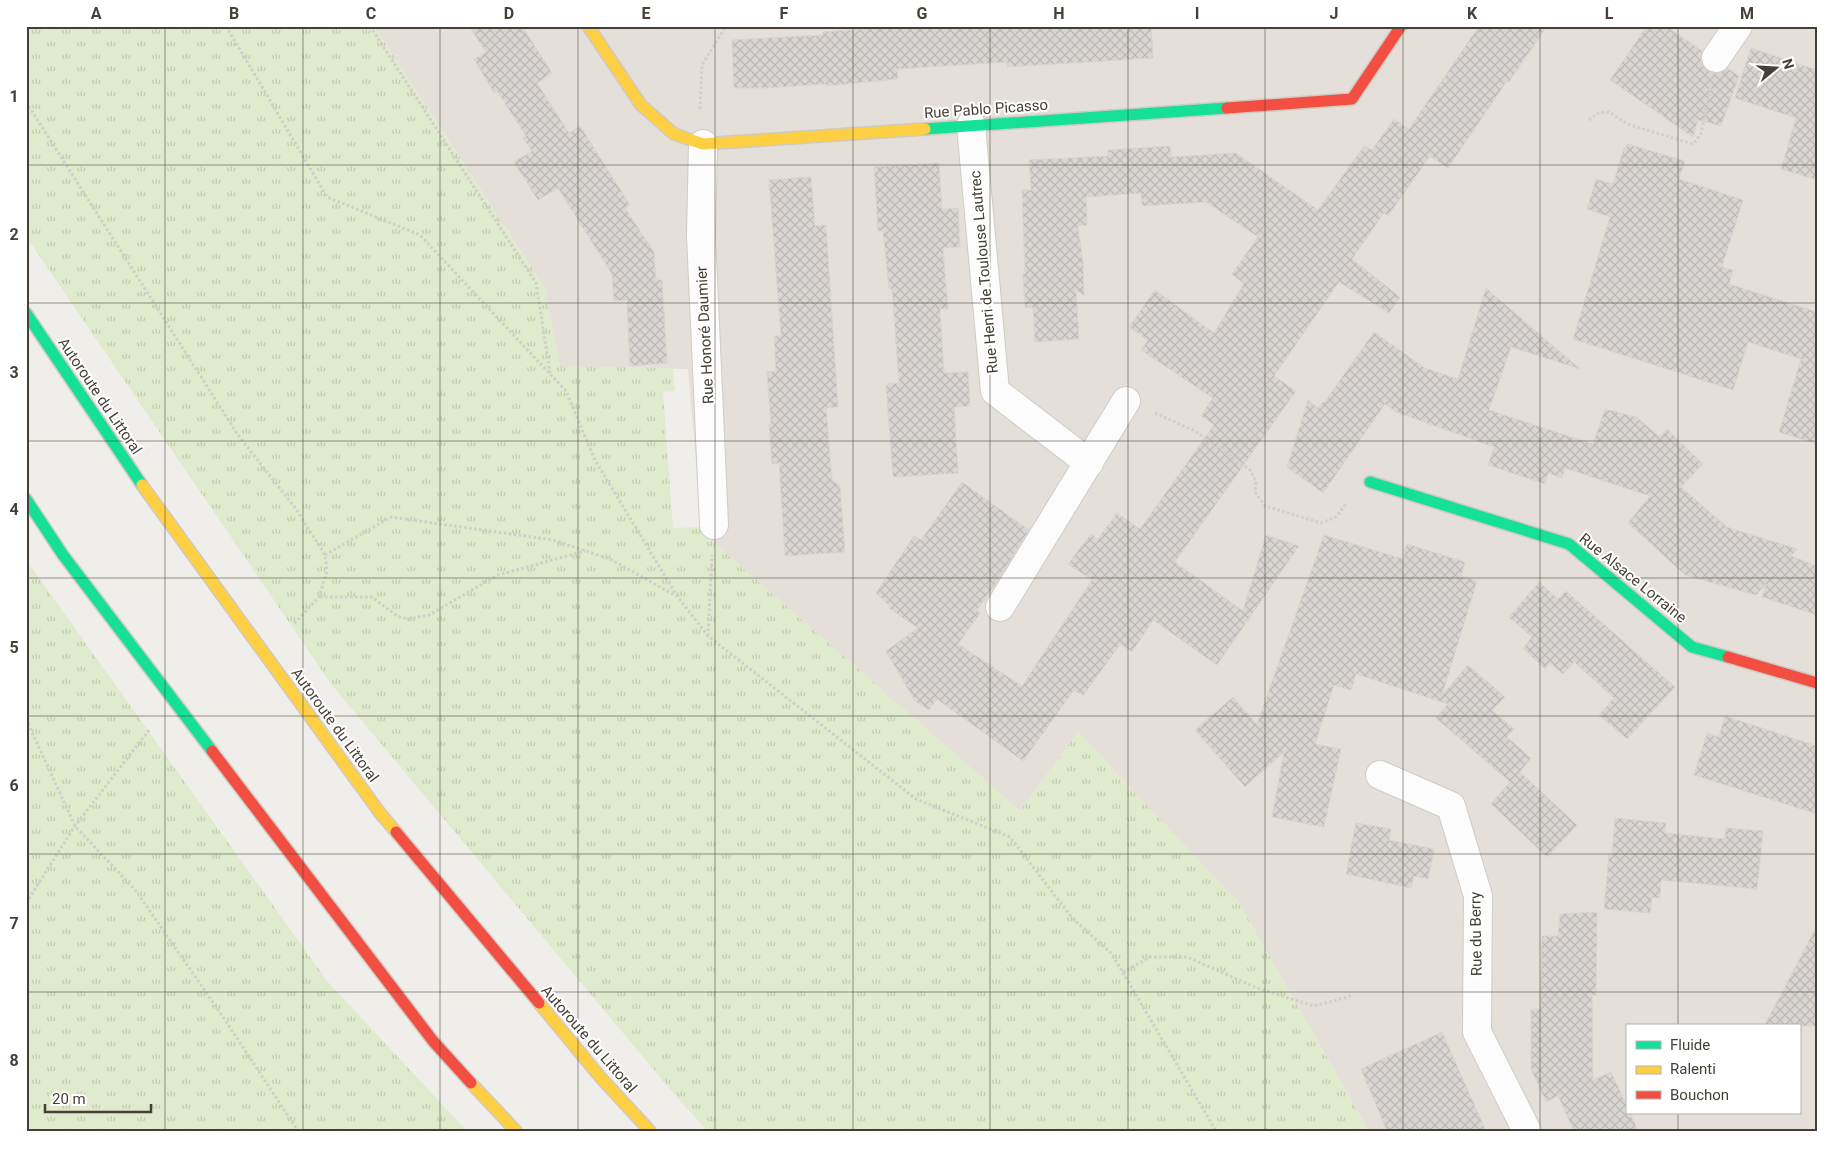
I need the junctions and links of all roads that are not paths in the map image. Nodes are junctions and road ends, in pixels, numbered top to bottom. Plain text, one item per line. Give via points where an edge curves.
1 (588, 26) edge
2 (1401, 26) edge
3 (1738, 26) edge
4 (1716, 58) road end
5 (971, 125) junction
6 (703, 144) junction
7 (26, 313) edge
8 (1126, 401) road end
9 (1089, 463) junction
10 (1370, 482) road end
11 (26, 499) edge
12 (714, 525) road end
13 (1000, 607) dead end
14 (1817, 683) edge
15 (1380, 775) dead end
16 (516, 1131) edge
17 (650, 1131) edge
18 (1527, 1131) edge

1 - 6 main road, Rue Pablo Picasso via 640,105 674,134
2 - 5 main road, Rue Pablo Picasso via 1352,100
3 - 4 street
5 - 6 main road, Rue Pablo Picasso
5 - 9 street, Rue Henri de Toulouse Lautrec via 995,391
6 - 12 street, Rue Honoré Daumier via 701,235
7 - 17 main road, Autoroute du Littoral via 138,480 380,812 601,1078
8 - 9 street
9 - 13 street
10 - 14 main road, Rue Alsace Lorraine via 1570,544 1692,647
11 - 16 main road via 62,555 433,1041
15 - 18 street, Rue du Berry via 1451,806 1478,896 1477,1032

